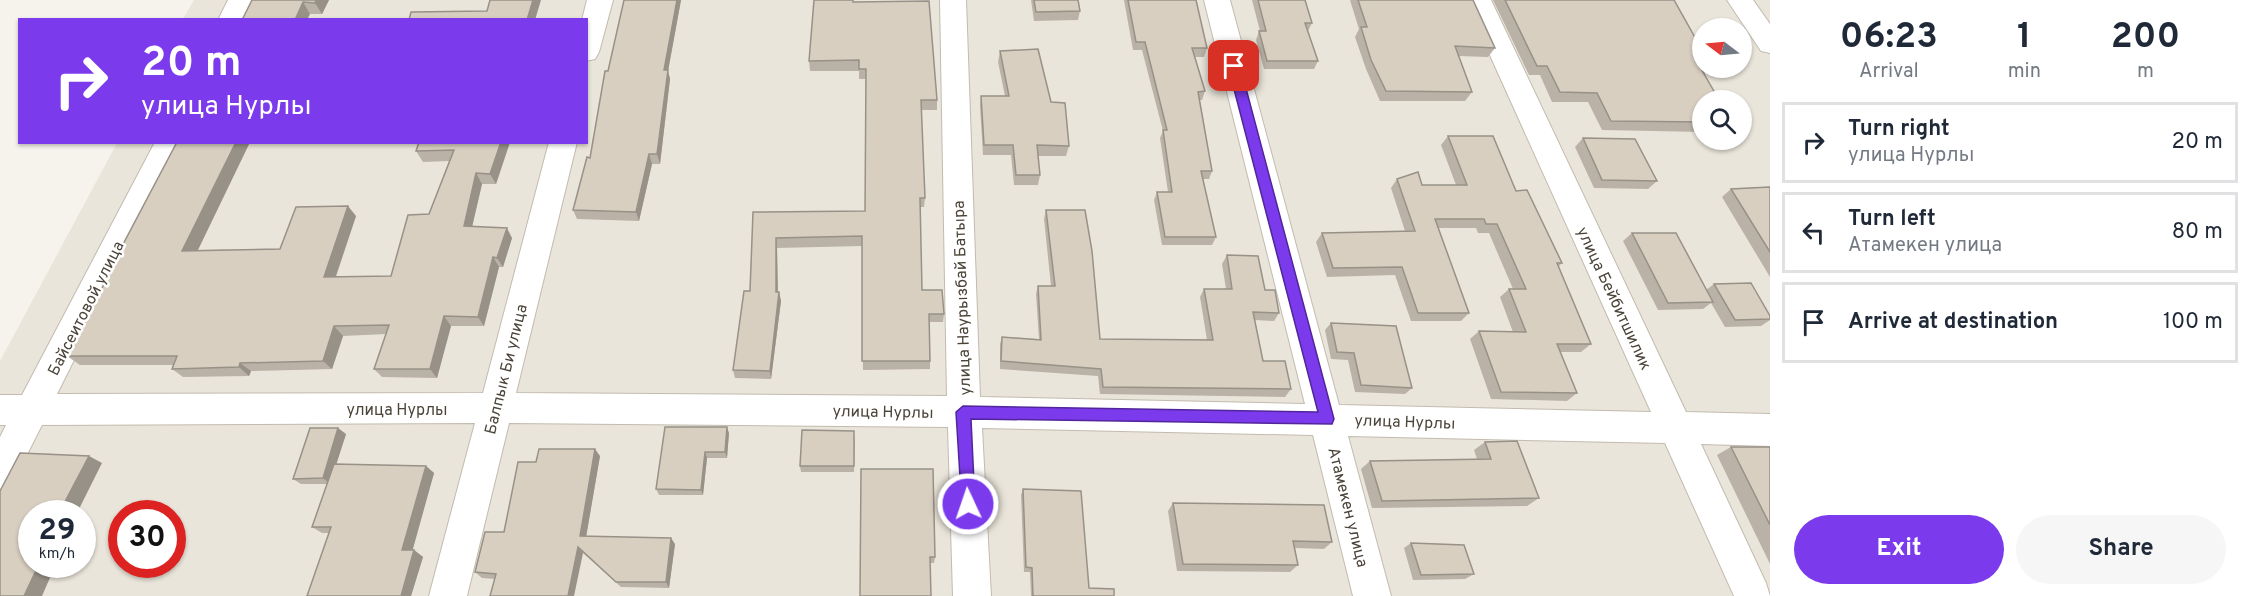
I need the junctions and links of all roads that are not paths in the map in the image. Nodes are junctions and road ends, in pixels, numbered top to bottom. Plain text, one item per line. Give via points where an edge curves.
1 (241, 0) edge
2 (600, 0) edge
3 (953, 0) edge
4 (1216, 0) edge
5 (1478, 0) edge
6 (1740, 0) edge
7 (232, 18) edge
8 (1770, 44) edge
9 (588, 45) edge
10 (168, 144) edge
11 (562, 144) edge
12 (495, 408) junction
13 (16, 411) edge
14 (963, 412) junction
15 (1327, 419) junction
16 (1676, 430) junction
17 (1770, 430) edge
18 (0, 472) edge
19 (448, 596) edge
20 (972, 596) edge
21 (1372, 596) edge
22 (1754, 596) edge

1 - 7 street
2 - 9 street
3 - 14 street, улица Наурызбай Батыра
4 - 15 street, Атамекен улица
5 - 16 street, улица Бейбитшилик
6 - 8 street
10 - 13 street, Байсеитовой улица
11 - 12 street, Балпык Би улица
12 - 13 street, улица Нурлы
12 - 14 street, улица Нурлы
12 - 19 street, Балпык Би улица
13 - 18 street, Байсеитовой улица
14 - 15 street, улица Нурлы
14 - 20 street, улица Наурызбай Батыра
15 - 16 street, улица Нурлы
15 - 21 street, Атамекен улица
16 - 17 street, улица Нурлы
16 - 22 street, улица Бейбитшилик

